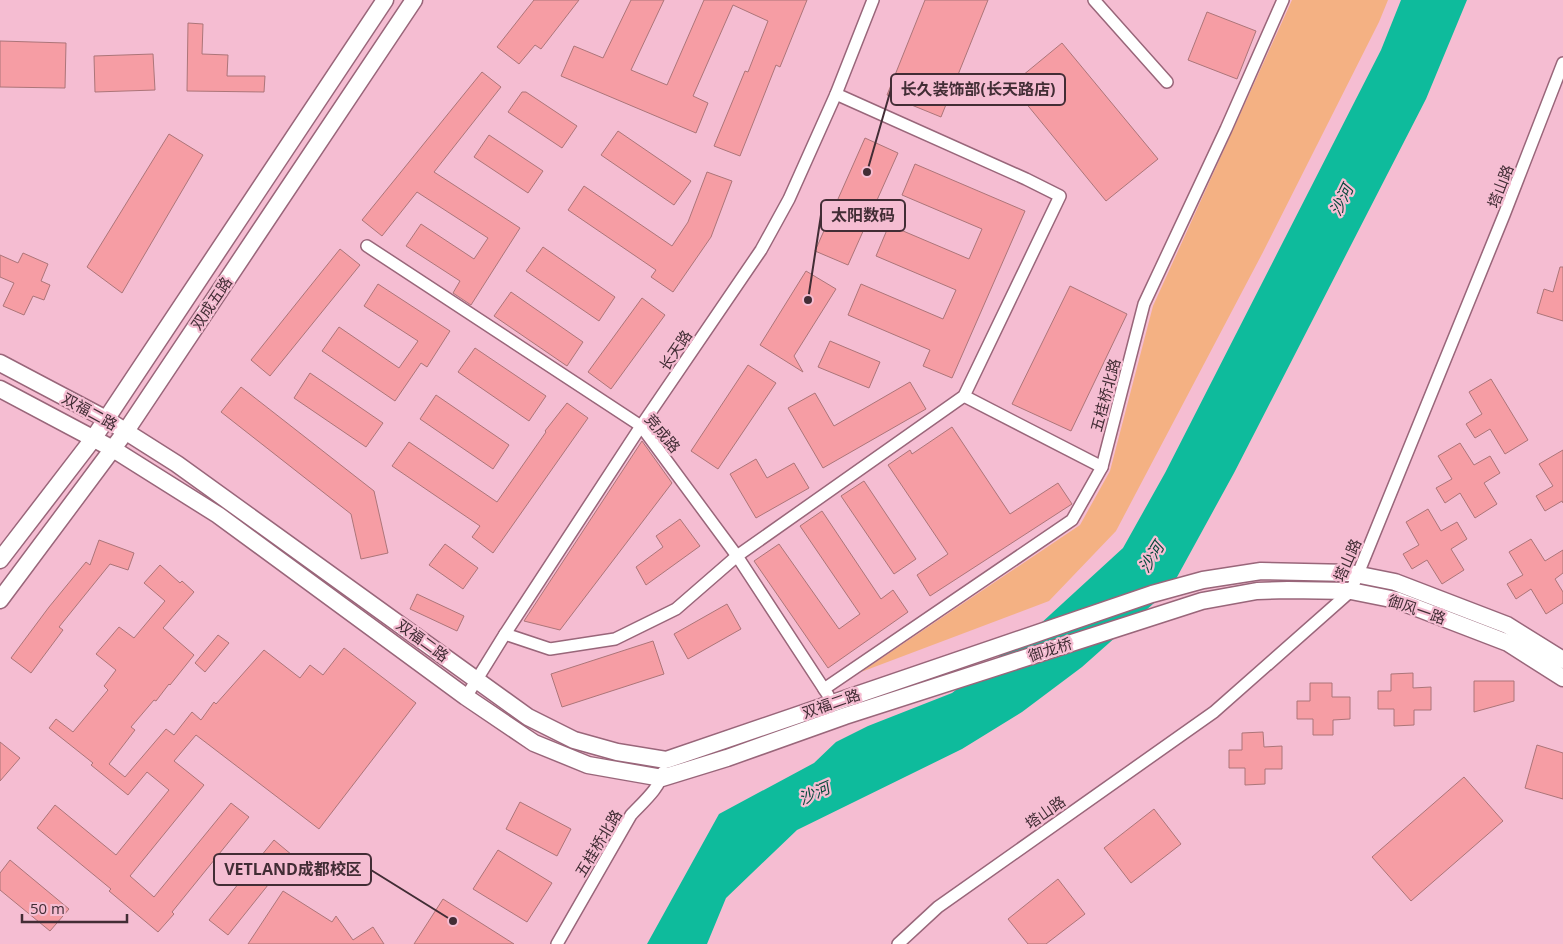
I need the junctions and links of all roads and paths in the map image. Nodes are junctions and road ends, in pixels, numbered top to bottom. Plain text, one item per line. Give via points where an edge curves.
1 (385, 0) edge
2 (414, 0) edge
3 (873, 0) edge
4 (1094, 0) edge
5 (1283, 0) edge
6 (1563, 63) edge
7 (1167, 82) dead end
8 (836, 94) junction
9 (367, 246) dead end
10 (0, 363) edge
11 (0, 389) edge
12 (964, 396) junction
13 (106, 419) junction
14 (641, 426) junction
15 (126, 430) junction
16 (93, 439) junction
17 (112, 449) junction
18 (1102, 467) junction
19 (737, 556) junction
20 (0, 560) edge
21 (1262, 572) joint
22 (1358, 574) junction
23 (1257, 591) joint
24 (1350, 591) junction
25 (0, 600) edge
26 (505, 634) junction
27 (1563, 660) edge
28 (1563, 678) edge
29 (477, 679) junction
30 (884, 684) joint
31 (828, 696) junction
32 (466, 697) junction
33 (845, 716) joint
34 (666, 760) junction
35 (662, 778) junction
36 (557, 944) edge
37 (898, 944) edge

1 - 13 main road, 双成五路
2 - 15 main road, 双成五路
3 - 8 street, 长天路
4 - 7 street
5 - 18 street, 五桂桥北路 via 1144,304
6 - 22 street, 塔山路
8 - 12 street via 1060,196
8 - 14 street, 长天路 via 789,199 761,250
9 - 14 street, 竞成路
10 - 13 main road, 双福二路
11 - 16 main road, 双福二路
12 - 18 street
12 - 19 street
13 - 15 main road, 双福二路
13 - 16 main road, 双成五路
14 - 19 street, 竞成路
14 - 26 street, 长天路
15 - 17 main road, 双成五路
15 - 29 main road, 双福二路
16 - 17 main road, 双福二路
16 - 20 main road, 双成五路
17 - 25 main road, 双成五路
17 - 32 main road, 双福二路 via 218,515
18 - 31 street, 五桂桥北路 via 1072,520
19 - 26 street via 676,609 615,639 550,649
19 - 31 street, 竞成路
21 - 22 main road, 御风一路
21 - 30 main road, 御龙桥 via 1203,580 1160,592
22 - 24 street, 塔山路
22 - 27 main road, 御风一路 via 1395,582 1507,625
23 - 24 main road, 御风一路
23 - 33 main road, 御龙桥 via 1202,600
24 - 28 main road, 御风一路 via 1396,600 1508,643
24 - 37 street, 塔山路 via 1214,712 938,907
26 - 29 street, 长天路
29 - 32 street, 长天路
29 - 34 main road, 双福二路 via 528,717 574,740 617,752
30 - 31 main road, 双福二路
31 - 34 main road, 双福二路
32 - 35 main road, 双福二路 via 534,743 564,756 588,765
33 - 35 main road, 双福二路
34 - 35 street, 五桂桥北路
35 - 36 street, 五桂桥北路 via 631,815

